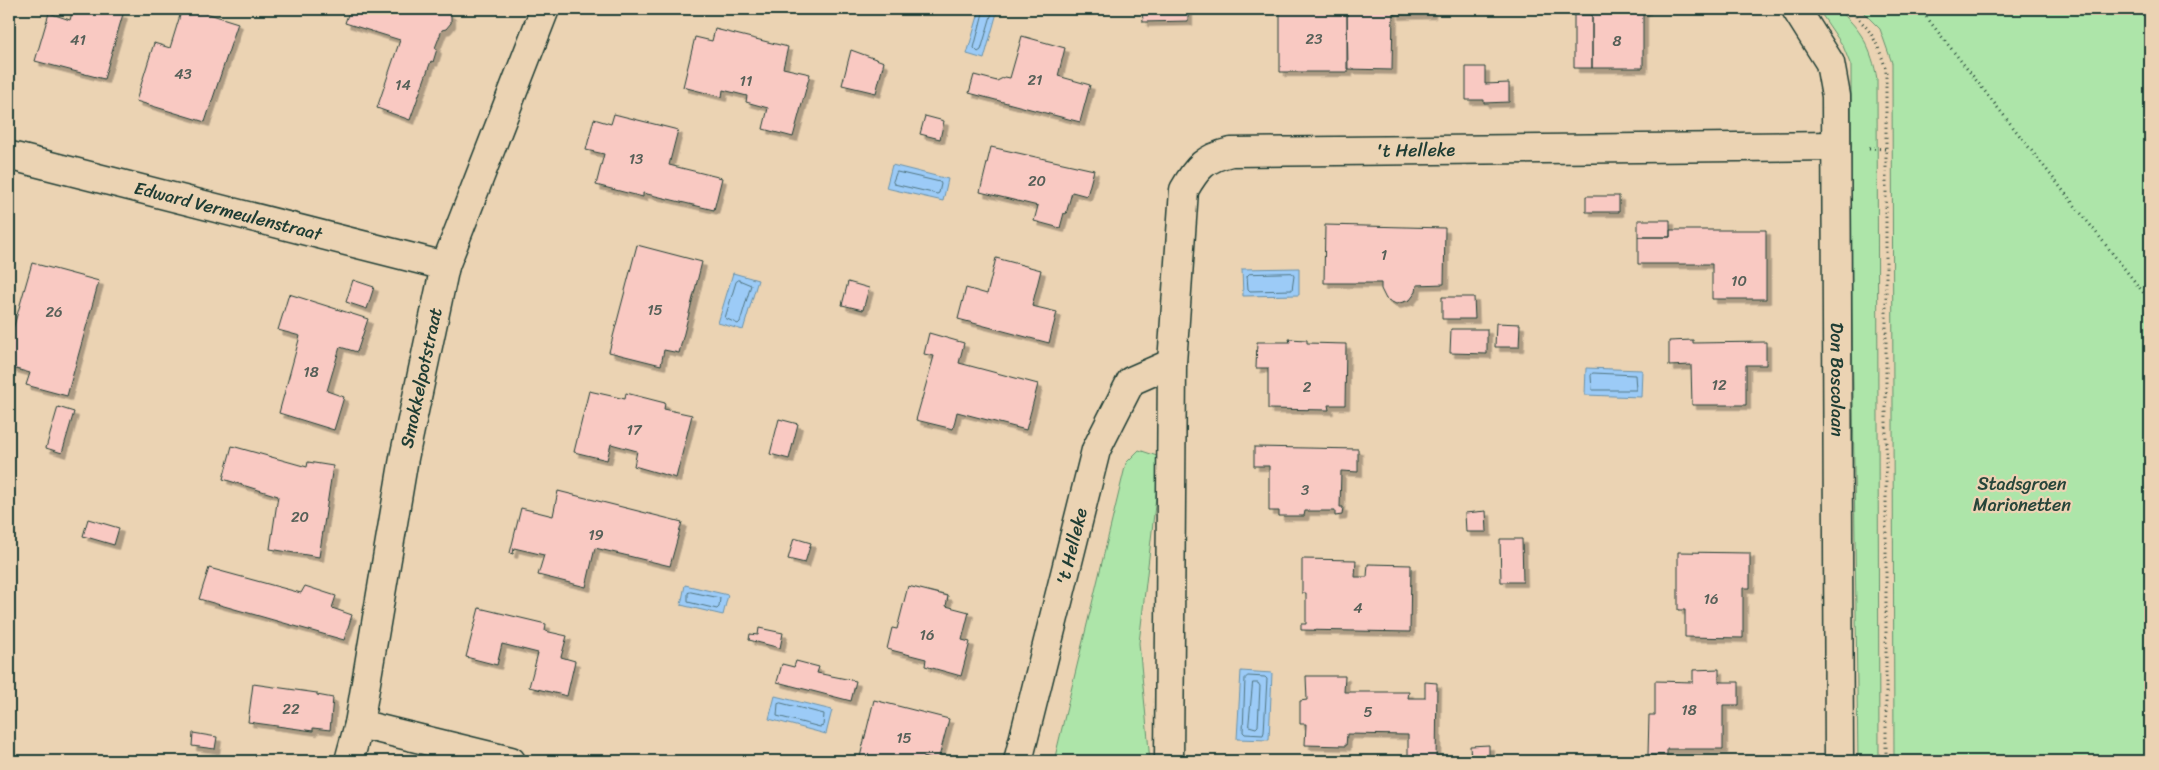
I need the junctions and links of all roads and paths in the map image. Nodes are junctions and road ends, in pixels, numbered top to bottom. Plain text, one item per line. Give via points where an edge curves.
1 (545, 9) edge
2 (1796, 9) edge
3 (1848, 9) edge
4 (1920, 9) edge
5 (1836, 146) junction
6 (11, 156) dead end
7 (446, 266) junction
8 (2150, 301) edge
9 (1172, 364) junction
10 (359, 724) junction
11 (349, 761) edge
12 (511, 761) edge
13 (1018, 761) edge
14 (1169, 761) edge
15 (1839, 761) edge
16 (1886, 761) edge

1 - 7 street, Smokkelpotstraat
2 - 5 street, Don Boscolaan via 1830,63 1836,96
3 - 16 path via 1866,24 1886,69
4 - 8 path
5 - 9 street, 't Helleke via 1231,152 1215,156 1196,169 1184,190
5 - 15 street, Don Boscolaan
6 - 7 street, Edward Vermeulenstraat
7 - 10 street, Smokkelpotstraat via 404,458
9 - 13 street, 't Helleke via 1131,381 1096,450
9 - 14 street, 't Helleke
10 - 11 street, Smokkelpotstraat
10 - 12 street

